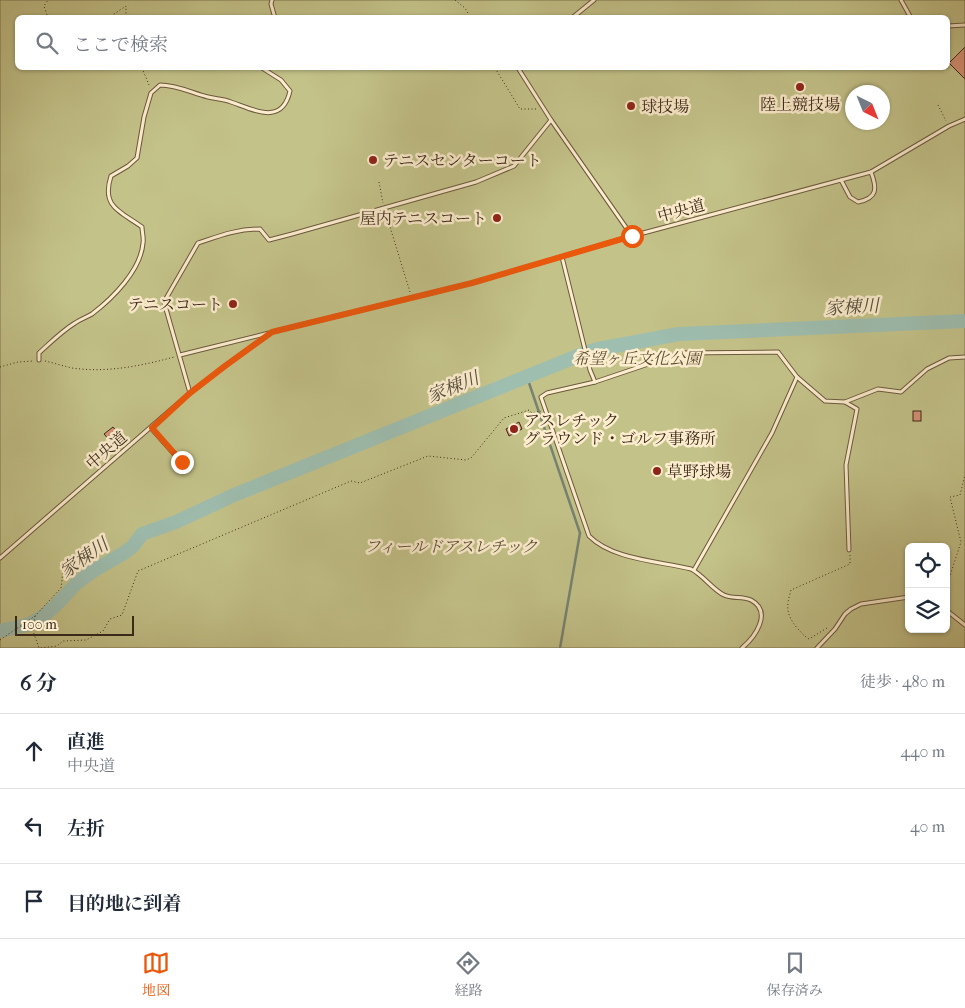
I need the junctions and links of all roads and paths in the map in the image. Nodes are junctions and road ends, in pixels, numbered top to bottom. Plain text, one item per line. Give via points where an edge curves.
1 (48, 0) edge
2 (272, 0) edge
3 (455, 0) edge
4 (594, 0) edge
5 (901, 0) edge
6 (47, 15) edge
7 (112, 15) edge
8 (126, 15) edge
9 (274, 15) edge
10 (469, 15) edge
11 (576, 15) edge
12 (909, 15) edge
13 (965, 25) edge
14 (950, 26) edge
15 (143, 70) edge
16 (265, 70) edge
17 (496, 70) edge
18 (519, 70) edge
19 (151, 93) junction
20 (938, 105) dead end
21 (545, 110) junction
22 (965, 119) edge
23 (550, 120) junction
24 (949, 126) junction
25 (871, 172) junction
26 (841, 180) junction
27 (379, 182) dead end
28 (384, 209) junction
29 (632, 236) junction
30 (562, 257) junction
31 (412, 298) junction
32 (272, 332) junction
33 (180, 355) junction
34 (965, 358) edge
35 (39, 360) junction
36 (0, 367) edge
37 (797, 377) junction
38 (595, 382) junction
39 (190, 393) junction
40 (845, 402) junction
41 (545, 409) junction
42 (152, 428) junction
43 (182, 462) dead end
44 (965, 475) edge
45 (849, 550) joint
46 (0, 558) edge
47 (64, 563) dead end
48 (694, 570) junction
49 (950, 576) edge
50 (905, 598) edge
51 (950, 613) edge
52 (35, 616) junction
53 (838, 625) junction
54 (965, 625) edge
55 (0, 640) edge
56 (742, 648) edge
57 (817, 648) edge

1 - 6 path via 44,6
2 - 9 lane
3 - 10 path
4 - 11 lane
5 - 12 lane
7 - 8 path via 126,6
13 - 14 lane
15 - 19 path
16 - 19 lane via 281,80 290,91 287,102 279,110 264,113 172,85 160,85
17 - 21 path via 520,109
18 - 21 lane
19 - 35 lane via 137,158 112,176 108,188 108,198 114,206 142,227 143,243 138,260 126,282 91,314 50,343 40,352
20 - 24 path
21 - 23 lane
22 - 24 lane, 中央道
23 - 28 lane via 514,166 476,182
23 - 29 lane
24 - 25 lane, 中央道
25 - 26 lane, 中央道
25 - 26 lane via 874,193 868,200 858,202 850,197
26 - 29 lane, 中央道
27 - 28 path
28 - 31 path
28 - 33 lane via 269,240 260,229 252,229 232,231 198,243 164,302
29 - 30 lane, 中央道
30 - 31 lane, 中央道
30 - 38 lane
31 - 32 lane, 中央道
32 - 33 lane
32 - 39 lane, 中央道
33 - 35 path via 142,366 95,369 72,368
33 - 39 lane
34 - 40 lane via 950,358 926,369 901,392 878,389
35 - 36 path
37 - 38 lane via 778,352 681,353
37 - 40 lane via 825,401
37 - 48 lane via 772,433
38 - 41 lane via 547,393 541,397
39 - 42 lane, 中央道
40 - 45 lane via 857,409 846,465
41 - 48 lane via 589,536 610,550
41 - 52 path via 504,418 466,460 428,456 360,482 351,481 138,571 122,615 110,619 102,630 86,640 63,640 58,646 39,648 33,631
42 - 43 lane
42 - 46 lane, 中央道
44 - 49 path via 960,495 950,497 961,542
45 - 53 path via 850,564 791,590 786,604 790,618 809,639
47 - 52 path via 61,588
48 - 56 lane via 724,596 744,598 760,609 762,617 758,629
50 - 53 lane via 862,604 845,614
51 - 54 lane
52 - 55 path
53 - 57 lane

